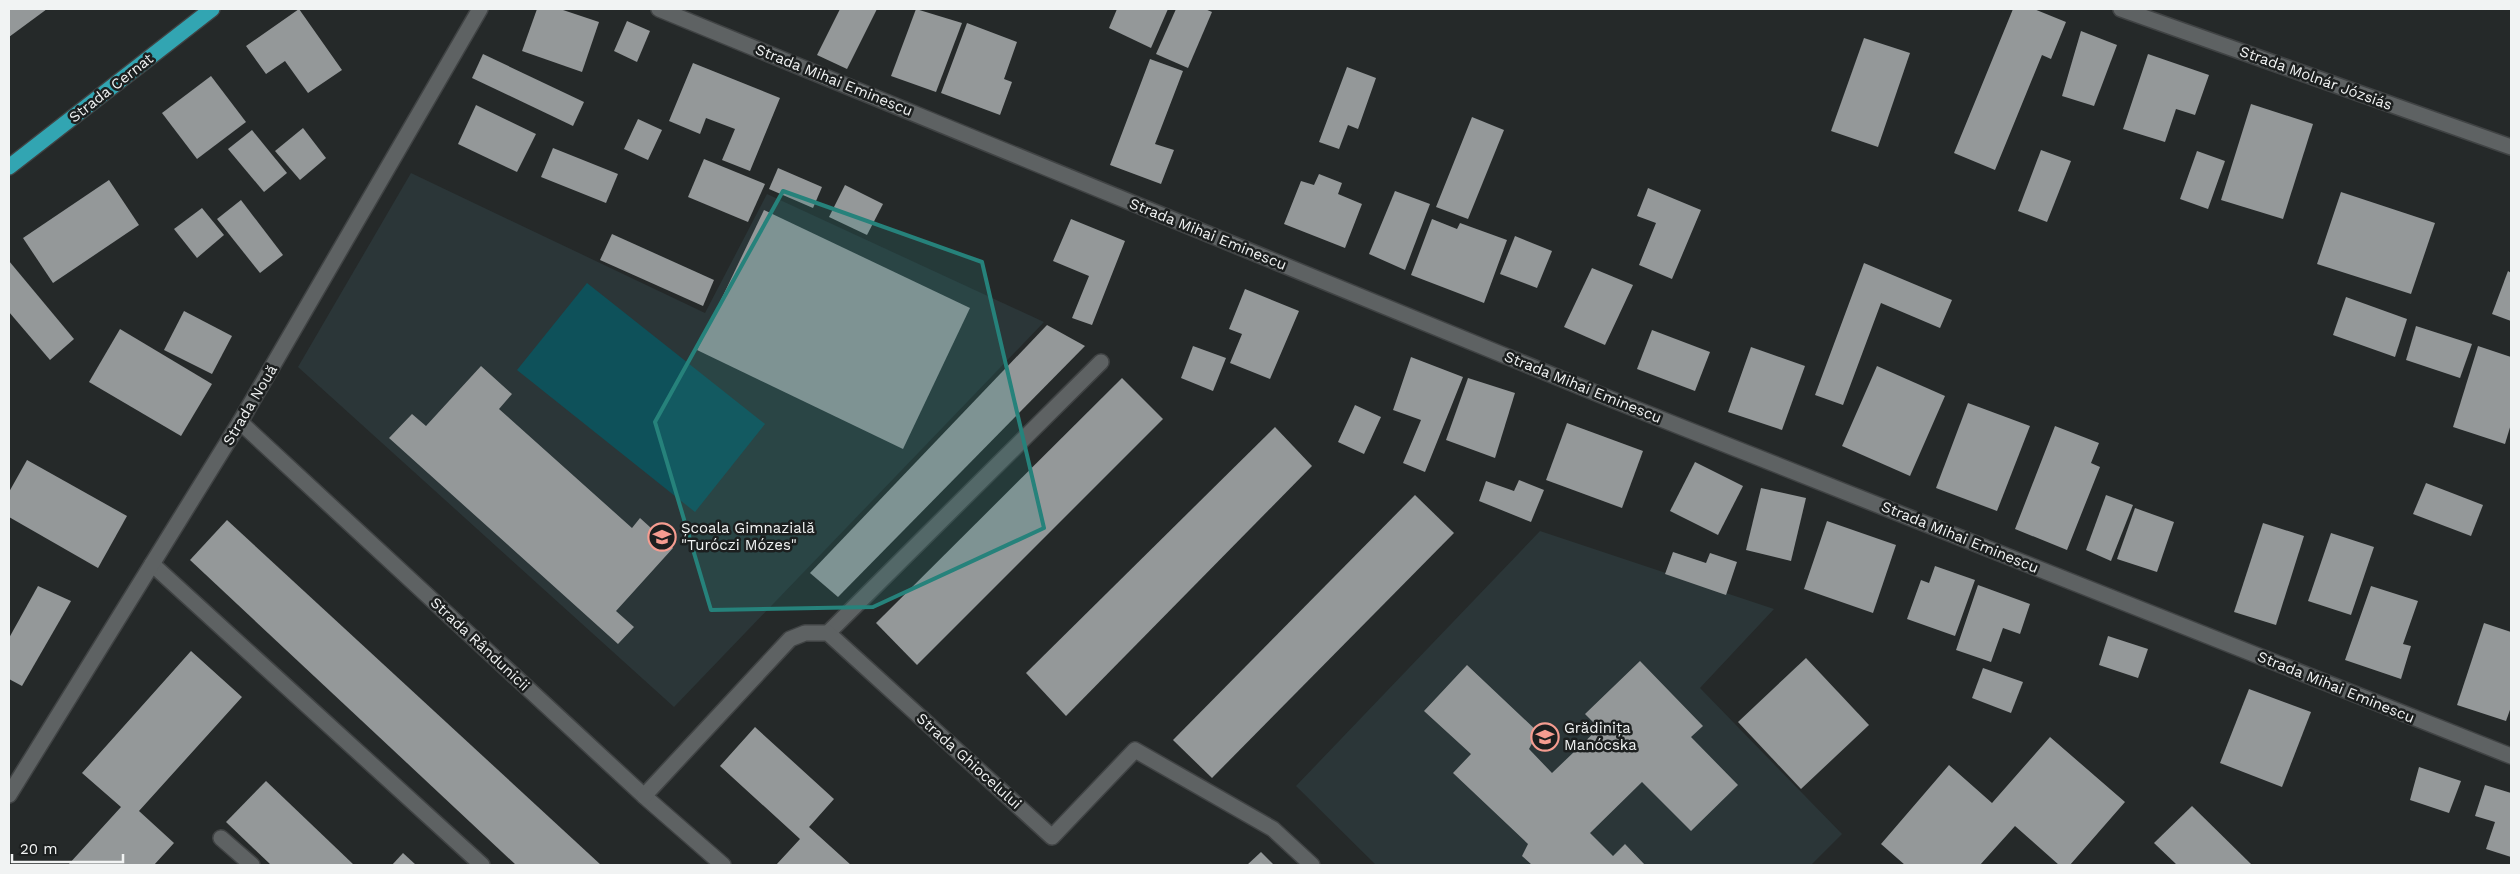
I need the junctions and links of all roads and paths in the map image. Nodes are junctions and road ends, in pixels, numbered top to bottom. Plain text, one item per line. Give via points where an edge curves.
1 (212, 9) edge
2 (480, 9) edge
3 (659, 9) edge
4 (2121, 9) edge
5 (2511, 147) edge
6 (9, 167) edge
7 (1101, 362) dead end
8 (240, 422) junction
9 (152, 564) junction
10 (828, 633) junction
11 (2511, 756) edge
12 (9, 795) edge
13 (644, 796) junction
14 (220, 838) dead end
15 (252, 865) edge
16 (482, 865) edge
17 (722, 865) edge
18 (1312, 865) edge

1 - 6 main road, Strada Cernat
2 - 8 street, Strada Nouă
3 - 11 street, Strada Mihai Eminescu via 1608,398
4 - 5 street, Strada Molnár Józsiás
7 - 10 street
8 - 9 street, Strada Nouă
8 - 13 street, Strada Rândunicii
9 - 12 street, Strada Nouă
9 - 16 street
10 - 13 street via 805,633 790,639
10 - 18 street, Strada Ghiocelului via 1052,837 1135,750 1273,829
13 - 17 street, Strada Rândunicii
14 - 15 street

